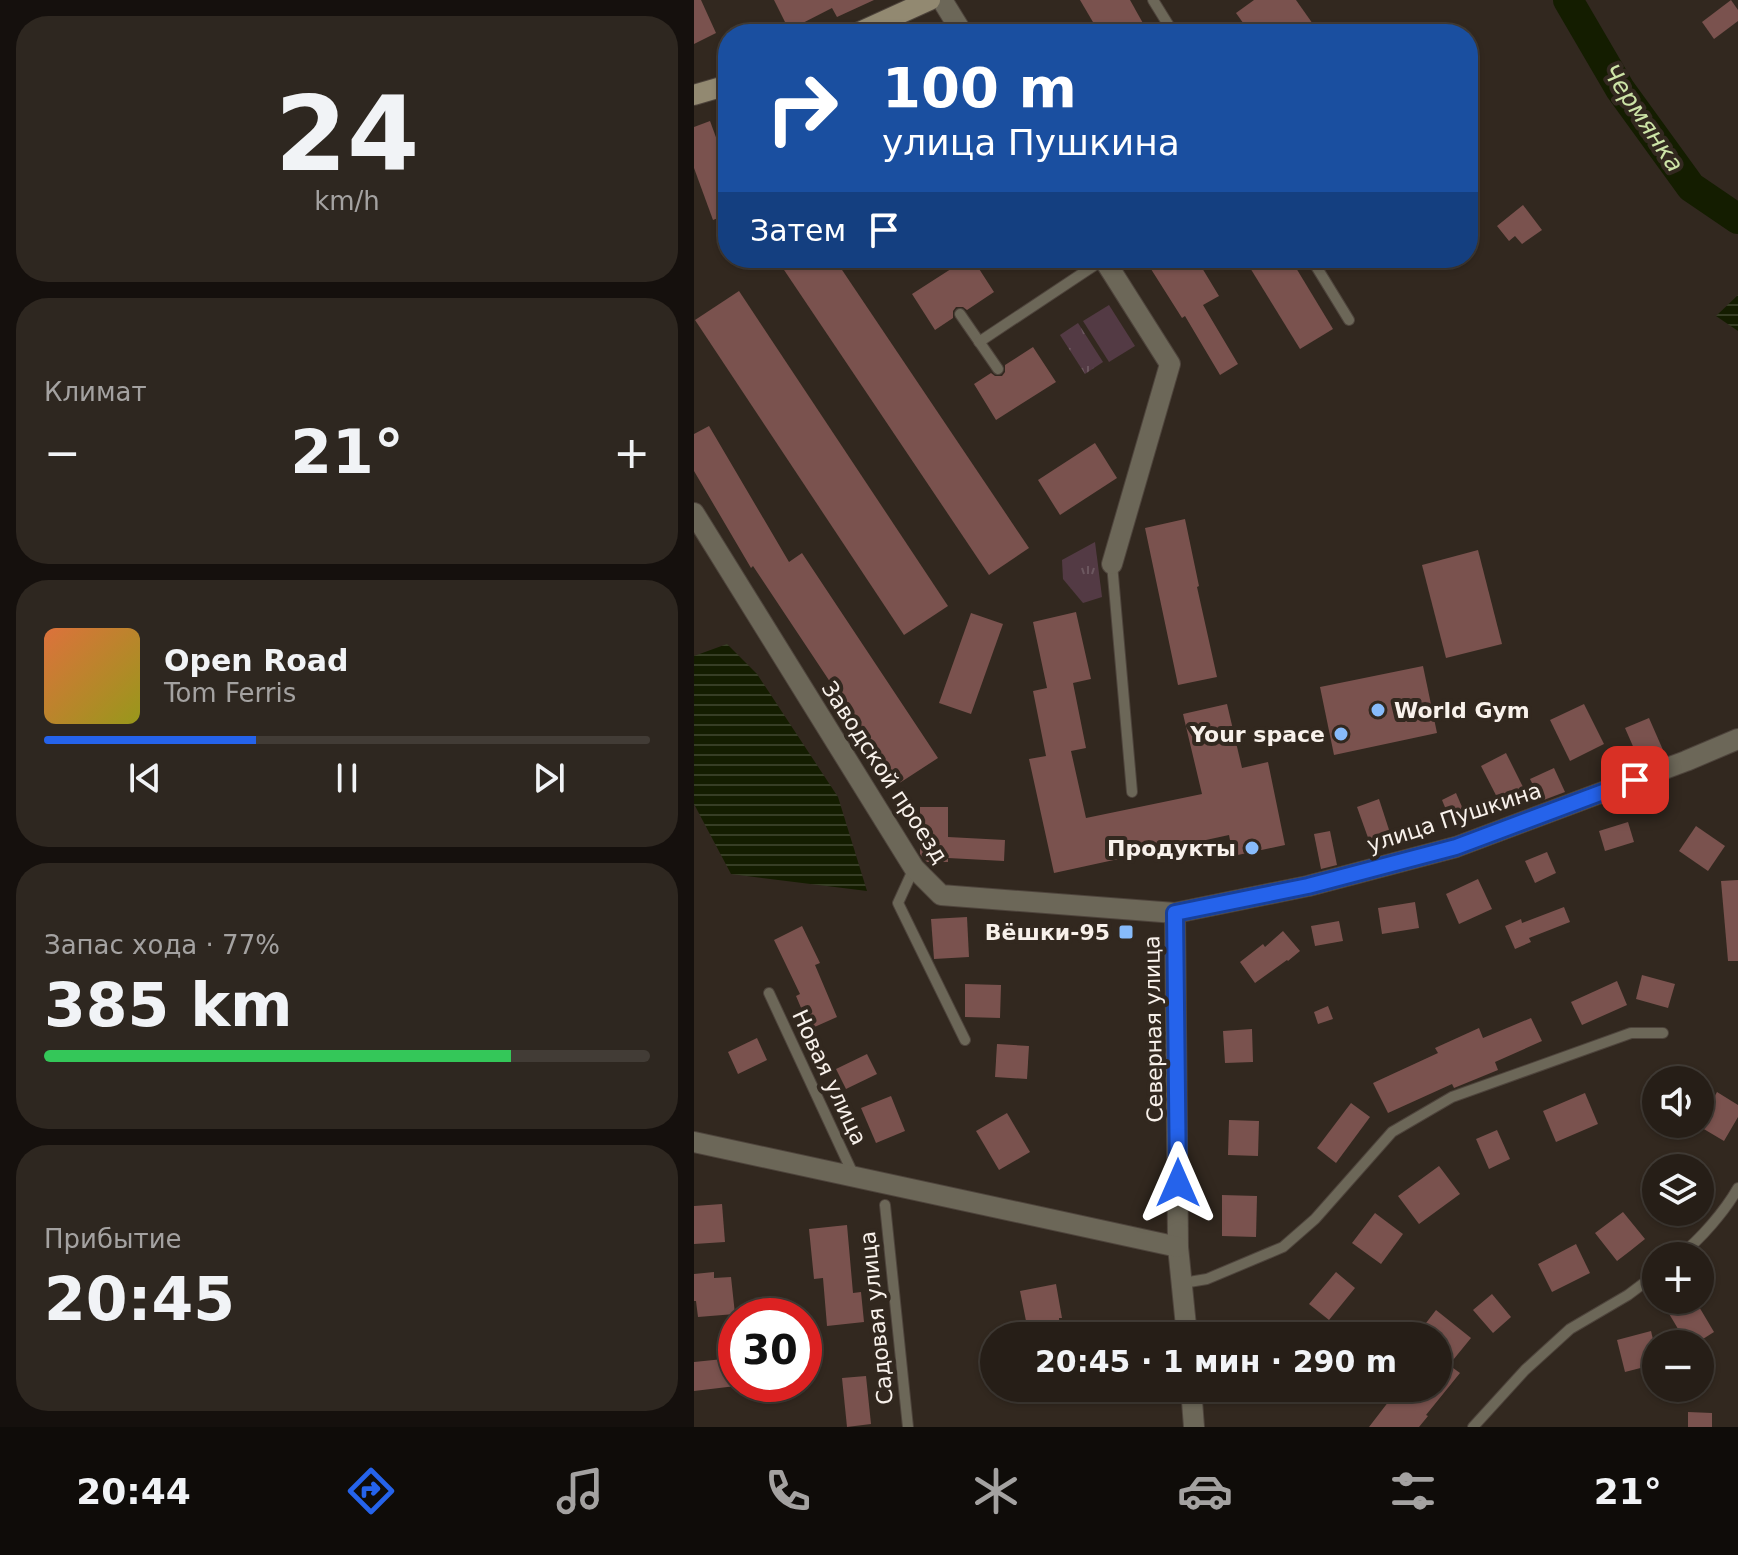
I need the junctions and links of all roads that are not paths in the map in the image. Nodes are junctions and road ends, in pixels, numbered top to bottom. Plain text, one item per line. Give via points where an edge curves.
1 (930, 0) edge
2 (942, 0) edge
3 (1153, 0) edge
4 (877, 24) edge
5 (957, 24) edge
6 (1168, 24) edge
7 (718, 88) edge
8 (694, 95) edge
9 (1088, 268) edge
10 (1109, 268) edge
11 (1317, 268) edge
12 (960, 314) dead end
13 (1349, 320) dead end
14 (979, 342) junction
15 (998, 369) dead end
16 (694, 513) edge
17 (1112, 564) joint
18 (1738, 739) edge
19 (1132, 792) dead end
20 (914, 868) junction
21 (1175, 913) junction
22 (769, 993) dead end
23 (1663, 1033) dead end
24 (965, 1040) dead end
25 (694, 1142) edge
26 (855, 1178) junction
27 (1738, 1188) edge
28 (885, 1205) dead end
29 (1695, 1242) edge
30 (1178, 1247) junction
31 (1183, 1283) junction
32 (1642, 1284) edge
33 (1186, 1322) edge
34 (1192, 1402) edge
35 (908, 1427) edge
36 (1194, 1427) edge
37 (1473, 1427) edge

1 - 4 street
2 - 5 street
3 - 6 lane
7 - 8 street
9 - 14 lane
10 - 17 street via 1170,364
11 - 13 lane
12 - 14 lane
14 - 15 lane
16 - 20 street, Заводской проезд
17 - 19 lane
18 - 21 street, улица Пушкина via 1456,847 1308,886
20 - 21 street, Заводской проезд via 941,895
20 - 24 lane via 898,903
21 - 30 street, Северная улица
22 - 26 lane, Новая улица
23 - 31 lane via 1631,1033 1452,1097 1392,1132 1283,1247 1207,1279
25 - 26 street
26 - 30 street
27 - 29 lane
28 - 35 lane, Садовая улица
30 - 31 street, Северная улица
31 - 33 street, Северная улица
32 - 37 lane via 1570,1329
34 - 36 street

